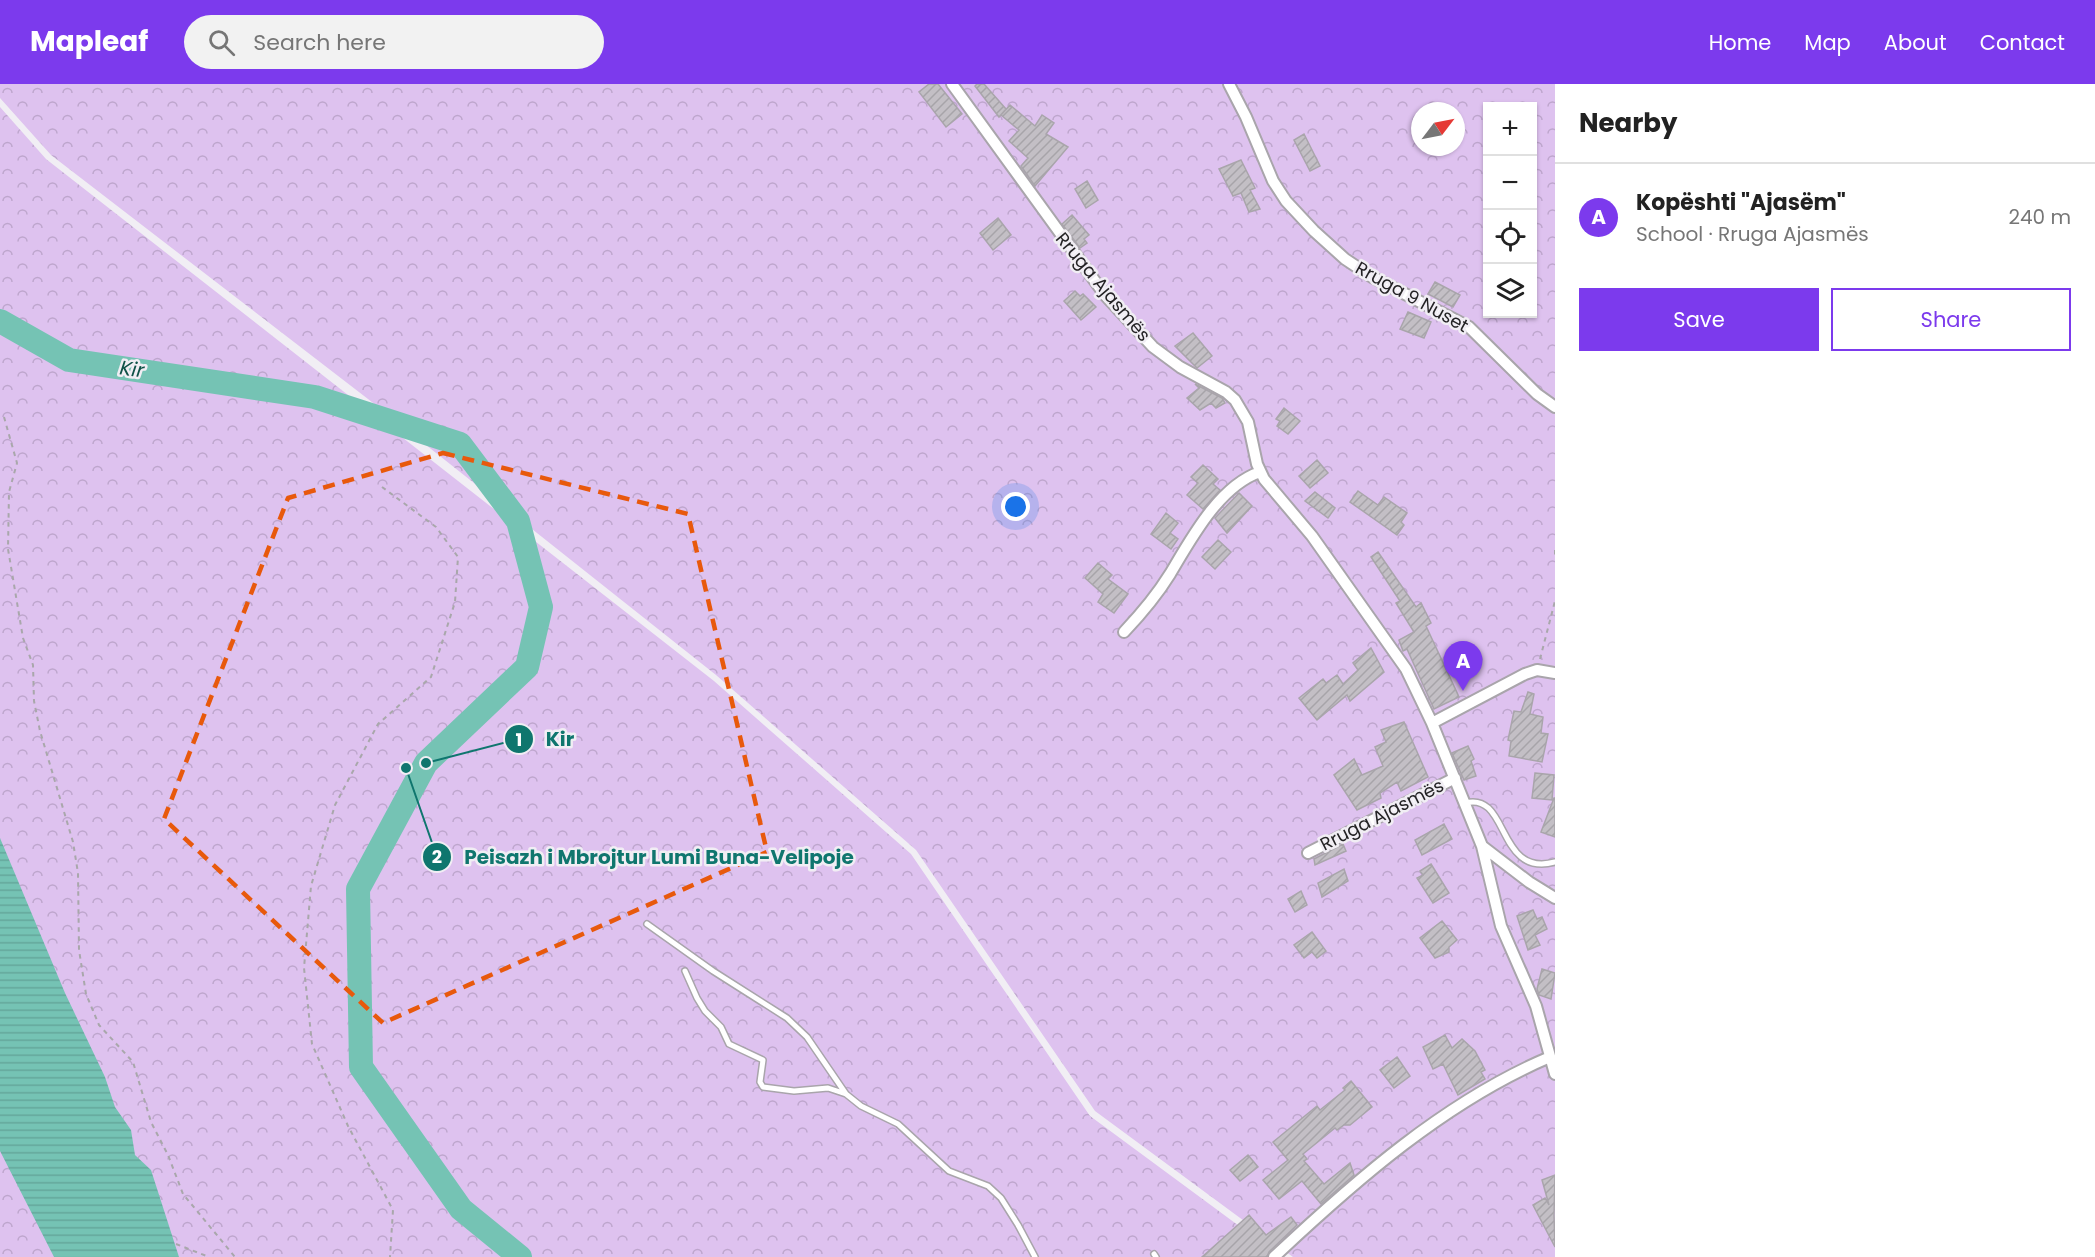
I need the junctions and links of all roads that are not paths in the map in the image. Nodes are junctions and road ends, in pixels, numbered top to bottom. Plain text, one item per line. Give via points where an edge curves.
1 (952, 84) edge
2 (1229, 84) edge
3 (1555, 407) edge
4 (1260, 472) junction
5 (1124, 632) dead end
6 (1555, 673) edge
7 (1432, 723) junction
8 (1455, 778) junction
9 (1465, 803) junction
10 (1482, 846) junction
11 (1308, 853) dead end
12 (1555, 862) edge
13 (1555, 898) edge
14 (647, 924) dead end
15 (685, 971) dead end
16 (1550, 1057) junction
17 (1555, 1074) edge
18 (846, 1094) junction
19 (1035, 1257) edge
20 (1275, 1257) edge

1 - 4 street, Rruga Ajasmës via 1104,295 1153,347 1234,400 1248,422
2 - 3 street, Rruga 9 Nuset via 1273,181 1314,231 1372,277 1468,327
4 - 5 street via 1250,475 1206,517 1169,575
4 - 7 street, Rruga Ajasmës via 1312,536 1394,650
6 - 7 street via 1537,670
7 - 8 street, Rruga Ajasmës
8 - 9 street, Rruga Ajasmës
8 - 11 street, Rruga Ajasmës
9 - 10 street, Rruga Ajasmës
9 - 12 lane via 1479,801 1487,807 1515,854 1524,860 1537,864
10 - 13 street
10 - 16 street, Rruga Ajasmës via 1501,926 1536,1006
14 - 18 lane via 787,1018 807,1037
15 - 18 lane via 697,998 721,1027 729,1044 763,1060 763,1087 794,1092 828,1088
16 - 17 street, Rruga Ajasmës
16 - 20 street via 1470,1100 1417,1136 1322,1212
18 - 19 lane via 898,1124 949,1171 988,1186 1001,1198

